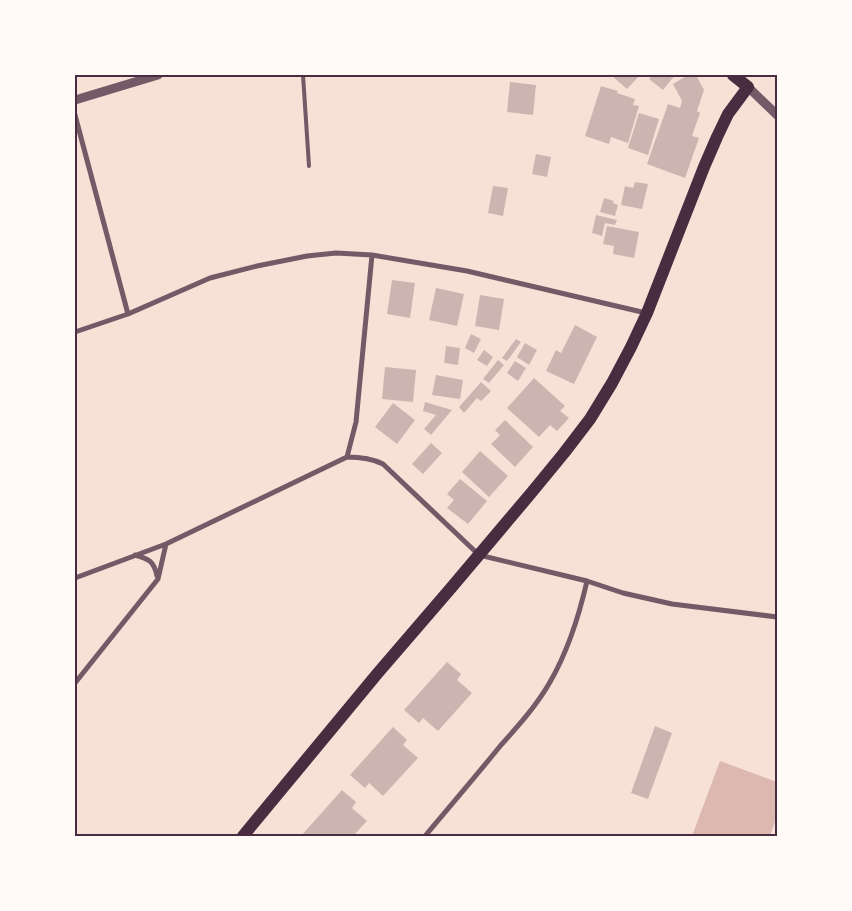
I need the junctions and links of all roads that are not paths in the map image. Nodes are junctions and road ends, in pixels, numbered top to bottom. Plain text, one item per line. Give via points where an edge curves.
1 (158, 75) edge
2 (303, 75) edge
3 (734, 75) edge
4 (748, 87) junction
5 (75, 100) edge
6 (75, 115) edge
7 (777, 115) edge
8 (309, 166) dead end
9 (372, 255) junction
10 (646, 313) junction
11 (128, 314) junction
12 (75, 332) edge
13 (347, 457) junction
14 (166, 544) junction
15 (134, 555) junction
16 (479, 555) junction
17 (75, 577) edge
18 (158, 579) junction
19 (587, 581) junction
20 (777, 617) edge
21 (75, 683) edge
22 (243, 836) edge
23 (425, 836) edge

1 - 5 street
2 - 8 lane
3 - 4 main road
4 - 7 street
4 - 10 main road via 728,114 717,137
6 - 11 street
9 - 10 street via 466,271
9 - 11 street via 321,254 257,266 210,278
9 - 13 street via 356,422
10 - 16 main road via 616,376 590,419
11 - 12 street
13 - 14 street
13 - 16 street via 383,464
14 - 15 street
14 - 18 street
15 - 17 street
15 - 18 street via 150,561
16 - 19 street
16 - 22 main road
18 - 21 street
19 - 20 street via 672,604
19 - 23 street via 570,639 550,683 534,707

